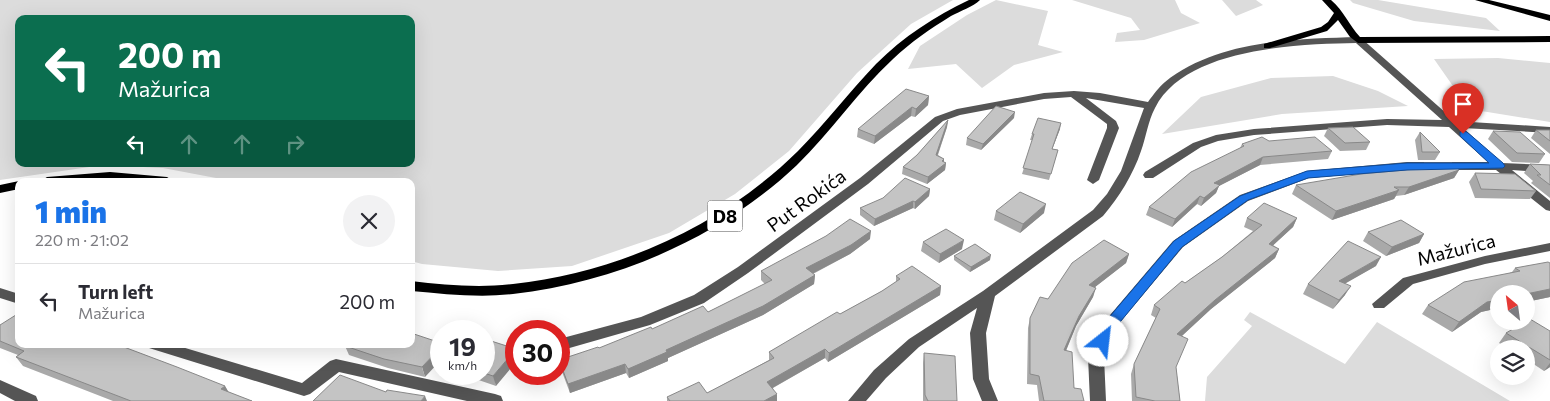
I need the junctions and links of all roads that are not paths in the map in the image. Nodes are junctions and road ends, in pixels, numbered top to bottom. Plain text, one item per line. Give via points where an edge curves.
1 (976, 0) edge
2 (1326, 0) edge
3 (1479, 0) edge
4 (1339, 12) junction
5 (1550, 18) edge
6 (1550, 39) edge
7 (1358, 40) junction
8 (1461, 40) junction
9 (1267, 46) junction
10 (1550, 48) edge
11 (1074, 94) junction
12 (1151, 106) junction
13 (1451, 124) junction
14 (1550, 130) edge
15 (1499, 166) junction
16 (1550, 169) edge
17 (1149, 176) dead end
18 (85, 178) edge
19 (133, 178) edge
20 (1093, 180) dead end
21 (15, 186) edge
22 (0, 188) edge
23 (1550, 207) edge
24 (1550, 247) edge
25 (415, 286) edge
26 (0, 293) edge
27 (988, 294) junction
28 (15, 298) edge
29 (1379, 304) dead end
30 (570, 342) edge
31 (167, 348) edge
32 (0, 386) edge
33 (30, 401) edge
34 (495, 401) edge
35 (856, 401) edge
36 (990, 401) edge
37 (1098, 401) edge

1 - 25 main road, D8 via 938,19 910,39 882,64 791,164 754,196 705,229 620,265 559,283 462,290
2 - 4 main road
3 - 5 main road
4 - 7 main road via 1345,27
4 - 9 main road via 1324,29
6 - 8 main road
7 - 8 main road
7 - 9 street
7 - 13 street
8 - 10 main road
9 - 12 street via 1195,67 1167,87
11 - 12 street, Put Rokića
11 - 20 street via 1112,123 1113,128
11 - 30 street, Put Rokića via 997,104 939,119 864,181 699,299 645,321
12 - 27 street via 1130,167 1113,197 1098,213
13 - 14 street
13 - 15 street
13 - 17 street via 1386,122 1216,138 1197,145
15 - 16 street
15 - 23 street
15 - 37 street via 1407,166 1307,175 1244,198 1178,244 1110,325 1096,357
18 - 19 main road
21 - 22 main road
24 - 29 street, Mažurica via 1408,281
26 - 28 street
27 - 35 street via 914,343
27 - 36 street via 978,333 981,379
31 - 34 street via 304,390 336,365
32 - 33 street

